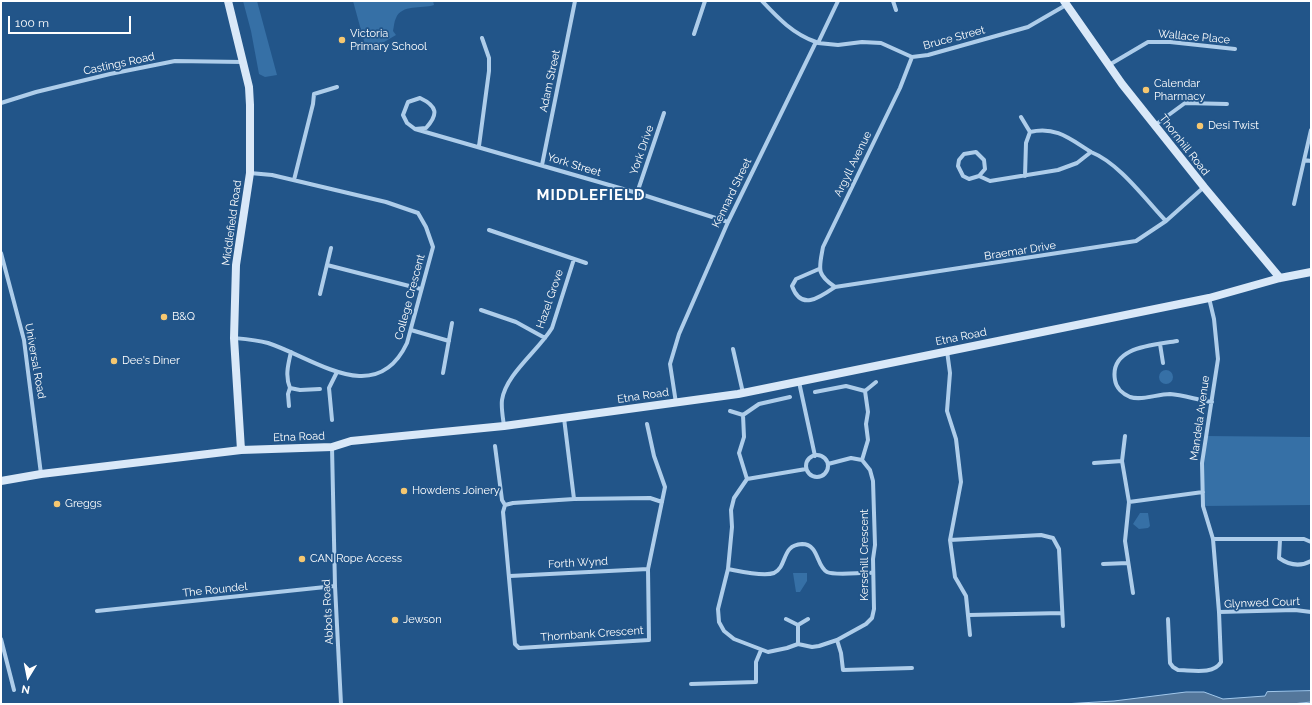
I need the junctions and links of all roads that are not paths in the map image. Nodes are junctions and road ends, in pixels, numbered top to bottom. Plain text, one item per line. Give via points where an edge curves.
1 (228, 1) edge
2 (575, 1) edge
3 (705, 1) edge
4 (762, 1) edge
5 (838, 1) edge
6 (893, 1) edge
7 (1066, 3) edge
8 (896, 10) dead end
9 (694, 34) dead end
10 (482, 38) dead end
11 (817, 43) junction
12 (1235, 49) dead end
13 (912, 57) junction
14 (243, 62) junction
15 (1109, 65) junction
16 (337, 87) dead end
17 (1, 103) edge
18 (1228, 104) dead end
19 (664, 113) dead end
20 (1021, 117) dead end
21 (1155, 125) junction
22 (415, 129) junction
23 (1311, 130) edge
24 (1030, 132) junction
25 (479, 146) junction
26 (1091, 152) junction
27 (1304, 160) junction
28 (1311, 161) edge
29 (542, 165) junction
30 (250, 173) junction
31 (979, 176) junction
32 (1025, 176) junction
33 (294, 180) junction
34 (1204, 187) junction
35 (637, 193) junction
36 (1294, 204) dead end
37 (1166, 221) junction
38 (728, 222) junction
39 (489, 230) dead end
40 (331, 248) dead end
41 (1, 253) edge
42 (574, 259) junction
43 (586, 263) dead end
44 (327, 265) junction
45 (819, 269) junction
46 (1311, 272) edge
47 (1280, 278) junction
48 (835, 287) junction
49 (421, 289) junction
50 (320, 294) dead end
51 (1209, 298) junction
52 (481, 310) dead end
53 (452, 323) dead end
54 (411, 330) junction
55 (234, 338) junction
56 (546, 338) junction
57 (449, 341) junction
58 (1177, 341) dead end
59 (1160, 344) junction
60 (733, 349) dead end
61 (947, 351) junction
62 (291, 352) junction
63 (1163, 363) dead end
64 (337, 372) junction
65 (443, 372) dead end
66 (799, 382) junction
67 (876, 382) dead end
68 (290, 388) junction
69 (320, 389) dead end
70 (865, 391) junction
71 (815, 392) dead end
72 (743, 393) junction
73 (790, 397) dead end
74 (1212, 402) junction
75 (676, 403) junction
76 (289, 406) dead end
77 (730, 411) dead end
78 (743, 415) junction
79 (564, 418) junction
80 (332, 420) dead end
81 (647, 424) dead end
82 (504, 426) junction
83 (1125, 436) dead end
84 (495, 446) dead end
85 (332, 447) junction
86 (241, 450) junction
87 (815, 456) junction
88 (862, 460) junction
89 (1122, 461) junction
90 (1094, 463) dead end
91 (828, 464) junction
92 (806, 469) junction
93 (41, 474) junction
94 (748, 479) junction
95 (1, 481) edge
96 (1203, 492) junction
97 (574, 499) junction
98 (662, 502) junction
99 (1129, 502) junction
100 (505, 506) junction
101 (1213, 538) junction
102 (950, 540) junction
103 (1280, 540) junction
104 (1311, 542) edge
105 (1311, 561) edge
106 (1128, 563) junction
107 (1103, 564) dead end
108 (648, 569) junction
109 (728, 569) junction
110 (873, 573) junction
111 (510, 576) junction
112 (335, 586) junction
113 (1134, 594) dead end
114 (97, 611) dead end
115 (1219, 612) junction
116 (1311, 612) edge
117 (1062, 613) junction
118 (969, 615) junction
119 (786, 619) dead end
120 (808, 619) dead end
121 (1168, 619) dead end
122 (798, 625) junction
123 (1063, 626) dead end
124 (970, 635) dead end
125 (1, 639) edge
126 (837, 640) junction
127 (798, 644) junction
128 (761, 650) junction
129 (912, 668) dead end
130 (691, 684) dead end
131 (14, 690) dead end
132 (341, 704) edge

1 - 14 street, Middlefield Road
2 - 29 street, Adam Street
3 - 9 street
4 - 11 street, Bruce Street via 787,26 804,38
5 - 11 street, Kennard Street
6 - 8 street
7 - 13 street, Bruce Street via 1028,27 928,55
7 - 15 street, Thornhill Road
10 - 25 street via 489,58 489,71
11 - 13 street, Bruce Street via 838,45 881,42
11 - 38 street, Kennard Street
12 - 15 street, Wallace Place via 1148,42
13 - 45 street, Argyll Avenue via 900,88 822,247
14 - 17 street, Castings Road via 175,61 88,79
14 - 30 street, Middlefield Road via 249,87
15 - 21 street, Thornhill Road
16 - 33 street via 314,94
18 - 21 street via 1185,103
19 - 35 street, York Drive
20 - 24 street
21 - 34 street, Thornhill Road
22 - 22 street via 407,123 403,115 408,102 420,98 430,103 435,111 434,120 426,128
22 - 25 street, York Street
23 - 27 street
24 - 26 street via 1044,129 1066,136
24 - 32 street via 1026,143
25 - 29 street, York Street
26 - 32 street via 1077,163 1058,170
26 - 37 street via 1103,157 1118,170
27 - 28 street
27 - 36 street
29 - 35 street, York Street
30 - 33 street, College Crescent
30 - 55 street, Middlefield Road via 236,265
31 - 31 street via 969,179 959,171 959,160 964,154 976,152 984,160 985,169
31 - 32 street via 990,181
33 - 49 street, College Crescent via 418,212 433,247
34 - 37 street, Braemar Drive
34 - 47 street, Thornhill Road
35 - 38 street, York Street
37 - 48 street, Braemar Drive via 1136,241 1118,245
38 - 75 street, Kennard Street via 673,348 670,364
39 - 42 street, Hazel Grove
40 - 44 street
41 - 93 street, Universal Road via 24,340
42 - 43 street, Hazel Grove
42 - 56 street, Hazel Grove via 552,328
44 - 49 street
44 - 50 street
45 - 48 street via 824,279
45 - 48 street via 796,279 792,286 796,296 803,300 818,299
46 - 47 street, Etna Road
47 - 51 street, Etna Road
49 - 54 street, College Crescent
51 - 61 street, Etna Road
51 - 74 street, Mandela Avenue via 1218,359
52 - 56 street via 516,322
53 - 57 street
54 - 57 street
54 - 64 street, College Crescent via 402,354 385,370 374,375 362,376
55 - 62 street, College Crescent via 267,343
55 - 86 street, Middlefield Road
56 - 82 street, Hazel Grove via 508,383 502,402
57 - 65 street
58 - 59 street
59 - 63 street
59 - 74 street via 1134,348 1120,360 1114,374 1118,388 1132,397 1170,394
60 - 72 street
61 - 66 street, Etna Road
61 - 102 street via 950,373 947,411 956,439 961,482
62 - 64 street, College Crescent
62 - 68 street via 287,367
64 - 80 street via 329,388
66 - 72 street, Etna Road
66 - 87 street
67 - 70 street
68 - 69 street
68 - 76 street
70 - 71 street via 846,386
70 - 88 street via 868,440
72 - 75 street, Etna Road
73 - 78 street via 759,404
74 - 96 street, Mandela Avenue via 1202,463
75 - 79 street, Etna Road
77 - 78 street
78 - 94 street via 744,437 739,453
79 - 82 street, Etna Road
79 - 97 street
81 - 98 street via 654,456 665,487
82 - 85 street, Etna Road via 351,440
83 - 89 street
84 - 100 street
85 - 86 street, Etna Road
85 - 112 street, Abbots Road
86 - 93 street, Etna Road
87 - 91 street via 823,457
87 - 92 street via 808,460
88 - 91 street via 851,458
88 - 110 street, Kersehill Crescent via 870,470 873,481
89 - 90 street
89 - 99 street
91 - 92 street via 826,472 820,477 810,475
92 - 94 street
93 - 95 street, Etna Road
94 - 109 street, Kersehill Crescent via 734,498 731,510
96 - 99 street
96 - 101 street, Mandela Avenue via 1203,506
97 - 98 street via 650,498
97 - 100 street via 513,503
98 - 108 street
99 - 106 street via 1125,540
100 - 111 street via 503,512
101 - 103 street
101 - 115 street, Mandela Avenue
102 - 117 street via 1041,535 1053,538 1059,549
102 - 118 street via 955,577 966,596
103 - 104 street via 1304,539
103 - 105 street via 1279,558 1292,564 1306,564
106 - 107 street
106 - 113 street
108 - 111 street, Forth Wynd
108 - 111 street, Thornbank Crescent via 649,640 519,648 515,644
109 - 110 street via 773,573 782,563 788,550 794,545 804,544 810,546 823,569 831,574
109 - 128 street, Kersehill Crescent via 718,609 719,622 724,631 734,639
110 - 126 street, Kersehill Crescent via 872,618
112 - 114 street, The Roundel
112 - 132 street, Abbots Road
115 - 116 street, Glynwed Court
115 - 121 street, Glynwed Court via 1221,662 1213,670 1178,670 1173,667 1170,663
117 - 118 street
117 - 123 street
118 - 124 street
119 - 122 street
120 - 122 street
122 - 127 street
125 - 131 street
126 - 127 street, Kersehill Crescent via 812,647
126 - 129 street via 843,670
127 - 128 street, Kersehill Crescent via 773,652
128 - 130 street via 756,662 756,682

